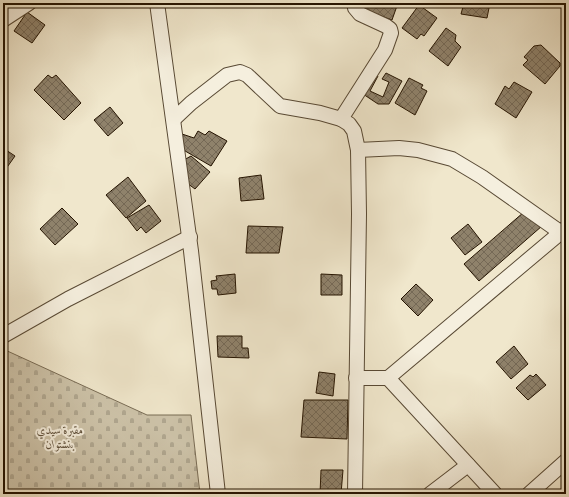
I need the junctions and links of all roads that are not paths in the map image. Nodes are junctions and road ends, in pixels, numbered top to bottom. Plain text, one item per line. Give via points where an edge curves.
1 (29, 3) edge
2 (156, 3) edge
3 (354, 3) edge
4 (3, 20) edge
5 (174, 119) junction
6 (341, 119) junction
7 (358, 150) junction
8 (563, 230) edge
9 (190, 237) junction
10 (3, 336) edge
11 (356, 378) junction
12 (388, 378) junction
13 (566, 461) edge
14 (468, 465) junction
15 (218, 494) edge
16 (355, 494) edge
17 (430, 494) edge
18 (495, 494) edge
19 (530, 494) edge

1 - 4 street
2 - 5 street
3 - 6 street via 360,14 390,28 391,33 385,50
5 - 6 street via 227,75 240,72 247,75 280,106
5 - 9 street
6 - 7 street via 354,131
7 - 8 street via 400,148 452,159
7 - 11 street
8 - 12 street
9 - 10 street via 68,299
9 - 15 street
11 - 12 street
11 - 16 street
12 - 14 street
13 - 19 street
14 - 17 street
14 - 18 street

